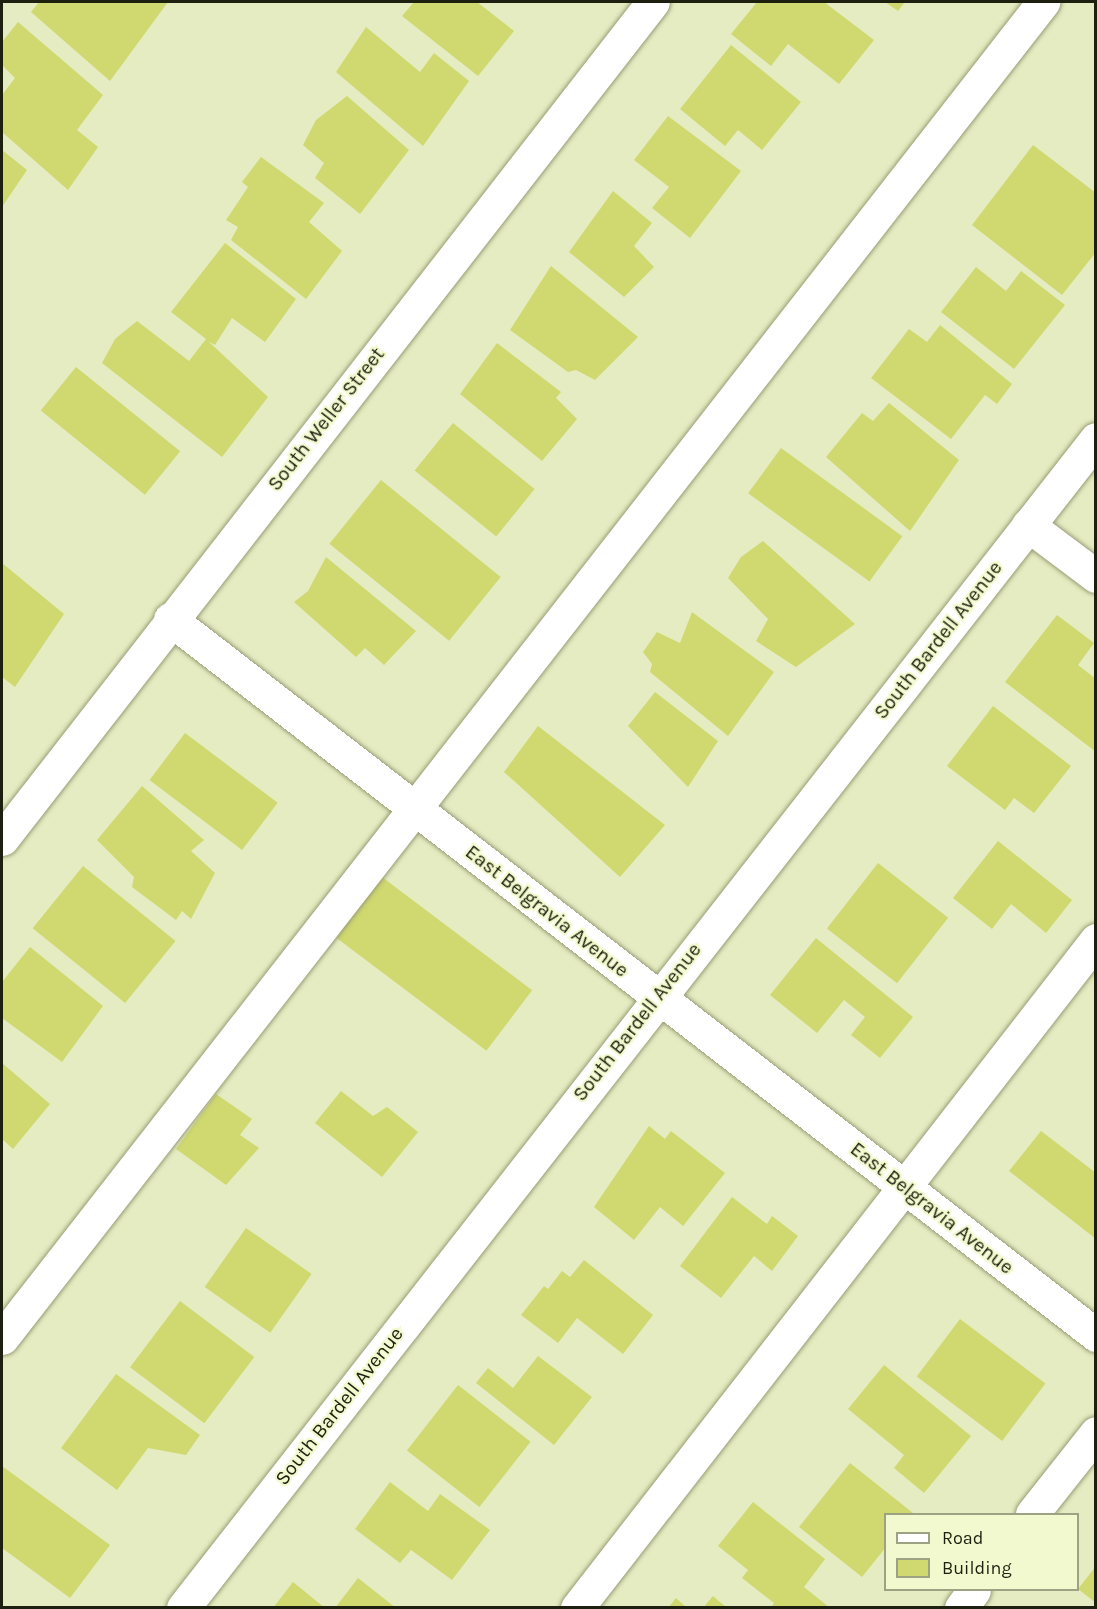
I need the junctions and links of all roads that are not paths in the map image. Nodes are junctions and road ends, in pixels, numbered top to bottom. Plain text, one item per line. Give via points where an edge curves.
1 (653, 2) edge
2 (1043, 2) edge
3 (1089, 460) edge
4 (1028, 525) junction
5 (1095, 576) edge
6 (170, 619) junction
7 (416, 809) junction
8 (2, 839) edge
9 (1095, 940) edge
10 (657, 995) junction
11 (902, 1185) junction
12 (1095, 1335) edge
13 (2, 1338) edge
14 (1095, 1433) edge
15 (1034, 1513) edge
16 (973, 1591) edge
17 (183, 1608) edge
18 (577, 1608) edge
19 (961, 1608) edge

1 - 6 street, South Weller Street
2 - 7 street
3 - 4 street, South Bardell Avenue
4 - 5 street
4 - 10 street, South Bardell Avenue
6 - 7 street, East Belgravia Avenue
6 - 8 street, South Weller Street
7 - 10 street, East Belgravia Avenue
7 - 13 street
9 - 11 street
10 - 11 street, East Belgravia Avenue
10 - 17 street, South Bardell Avenue
11 - 12 street, East Belgravia Avenue
11 - 18 street
14 - 15 street
16 - 19 street

